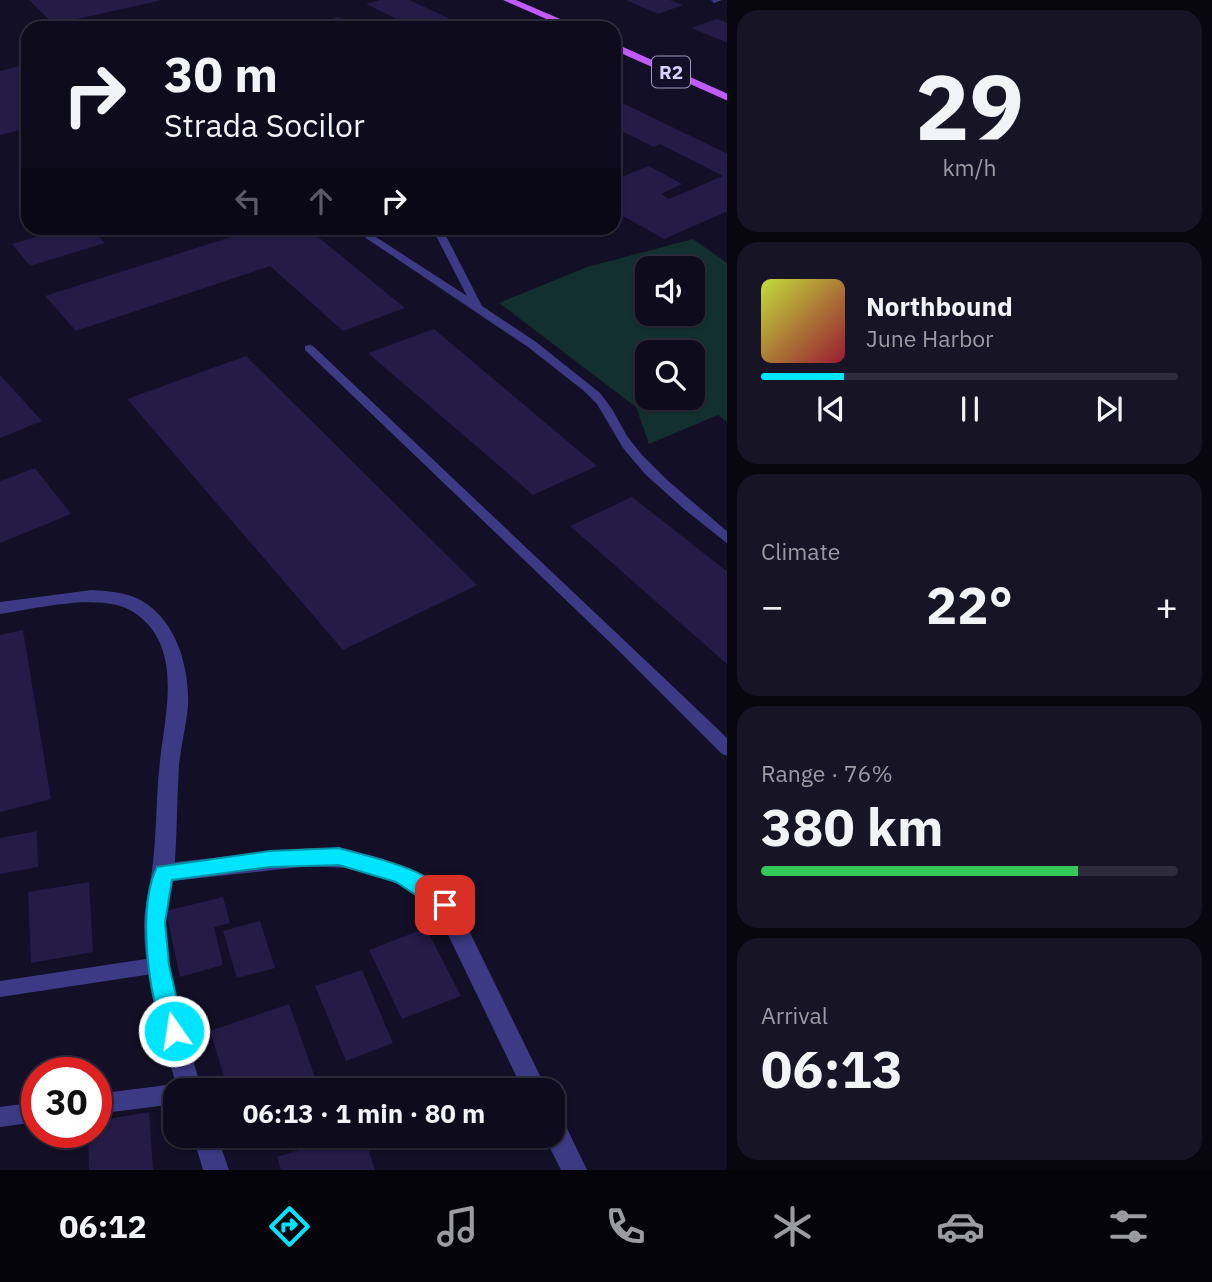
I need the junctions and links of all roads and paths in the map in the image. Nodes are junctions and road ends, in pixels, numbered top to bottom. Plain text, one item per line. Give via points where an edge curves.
1 (508, 0) edge
2 (523, 0) edge
3 (555, 19) junction
4 (560, 21) edge
5 (621, 49) edge
6 (727, 97) edge
7 (366, 235) edge
8 (440, 235) edge
9 (478, 306) junction
10 (309, 348) dead end
11 (727, 540) edge
12 (0, 608) edge
13 (727, 750) edge
14 (163, 873) junction
15 (159, 965) junction
16 (0, 989) edge
17 (187, 1078) edge
18 (529, 1078) edge
19 (163, 1096) edge
20 (112, 1102) edge
21 (21, 1114) edge
22 (0, 1117) edge
23 (209, 1148) edge
24 (563, 1148) edge
25 (216, 1170) edge
26 (574, 1170) edge

1 - 3 main road
2 - 3 main road
3 - 4 main road
5 - 6 main road, R2
7 - 9 lane
8 - 9 lane
9 - 11 lane via 589,389 607,407 624,442 642,463
10 - 13 lane via 649,670
12 - 14 street via 105,597 126,601 155,620 177,672
14 - 15 street via 155,922
14 - 18 street via 270,859 339,856 402,875 445,905
15 - 16 lane
15 - 17 street
19 - 20 lane
21 - 22 lane
23 - 25 street
24 - 26 street

